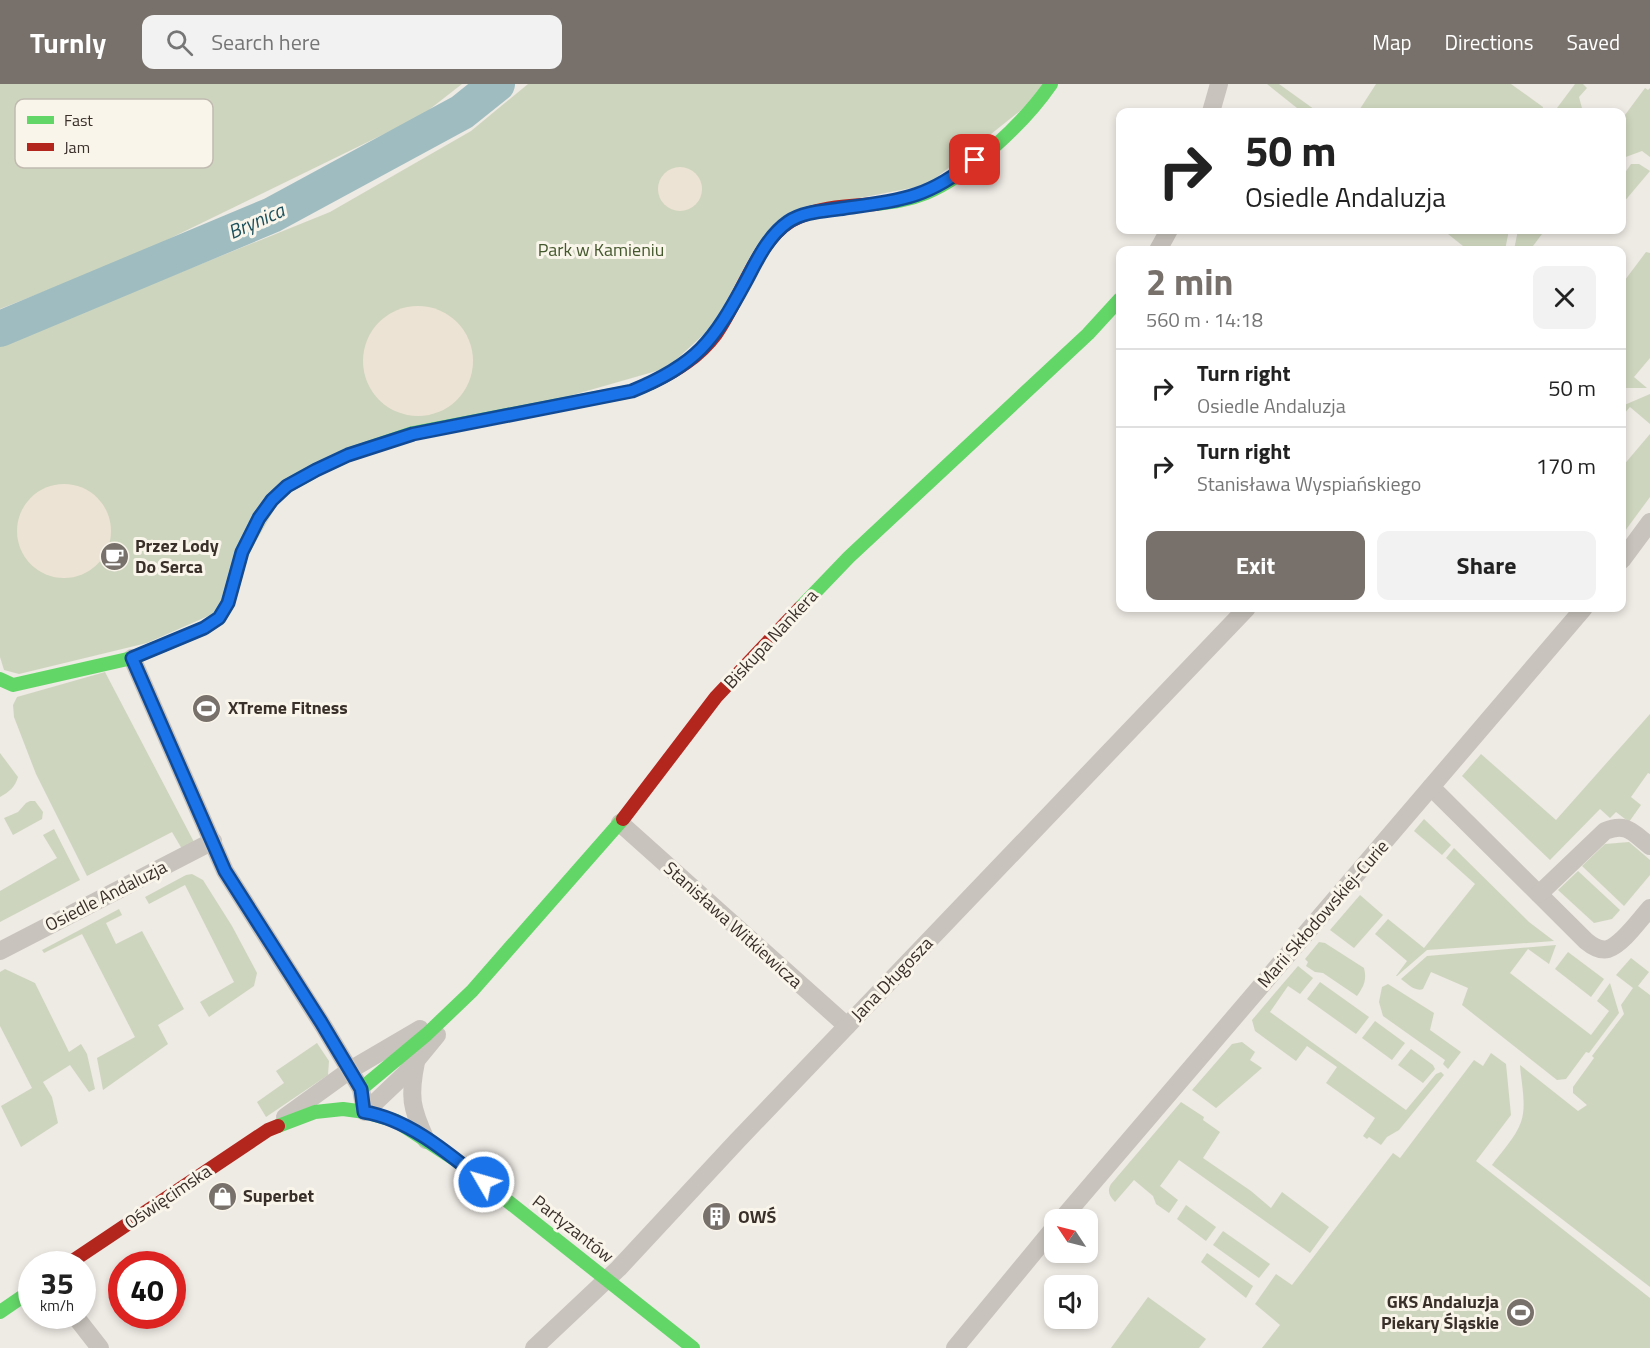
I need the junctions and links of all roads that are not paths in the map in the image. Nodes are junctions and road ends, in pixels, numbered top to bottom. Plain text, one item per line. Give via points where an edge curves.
1 (1051, 84) edge
2 (1219, 84) edge
3 (1212, 108) edge
4 (1116, 303) edge
5 (1650, 522) edge
6 (1626, 555) edge
7 (1243, 612) edge
8 (1581, 612) edge
9 (132, 658) junction
10 (0, 679) edge
11 (1431, 787) junction
12 (620, 823) junction
13 (213, 840) junction
14 (1650, 846) edge
15 (1539, 894) junction
16 (1650, 908) edge
17 (0, 951) edge
18 (450, 1013) junction
19 (847, 1026) junction
20 (416, 1062) junction
21 (350, 1070) junction
22 (361, 1089) junction
23 (364, 1112) junction
24 (268, 1130) junction
25 (426, 1140) junction
26 (1070, 1209) edge
27 (1044, 1240) edge
28 (87, 1251) edge
29 (608, 1279) junction
30 (18, 1300) edge
31 (0, 1312) edge
32 (85, 1329) edge
33 (100, 1348) edge
34 (534, 1348) edge
35 (693, 1348) edge
36 (955, 1348) edge

1 - 9 street via 1026,115 944,183 925,193 809,213 785,224 763,249 712,338 684,365 658,381 632,391 401,437 348,455 287,486 259,518 242,552 228,603 219,618
2 - 3 street
4 - 12 street, Biskupa Nankera via 849,557 746,663
5 - 6 street
7 - 19 street, Jana Długosza
8 - 11 street, Marii Skłodowskiej-Curie
9 - 10 street via 13,685
9 - 13 street
11 - 15 street
11 - 26 street, Marii Skłodowskiej-Curie
12 - 18 street, Biskupa Nankera
12 - 19 street, Stanisława Witkiewicza
13 - 17 street, Osiedle Andaluzja
13 - 21 street via 225,871
14 - 15 street via 1627,828 1605,831
15 - 16 street via 1586,941 1607,950
18 - 20 street, Biskupa Nankera
18 - 21 street, Biskupa Nankera
18 - 22 street, Biskupa Nankera
19 - 29 street, Jana Długosza
20 - 23 street, Biskupa Nankera
20 - 25 street via 411,1096
21 - 22 street
21 - 24 street, Oświęcimska
22 - 23 street
23 - 24 street, Oświęcimska via 315,1112
23 - 25 street, Partyzantów via 396,1121
24 - 28 street, Oświęcimska
25 - 29 street, Partyzantów
27 - 36 street
29 - 34 street, Jana Długosza
29 - 35 street, Partyzantów
30 - 31 street
32 - 33 street

